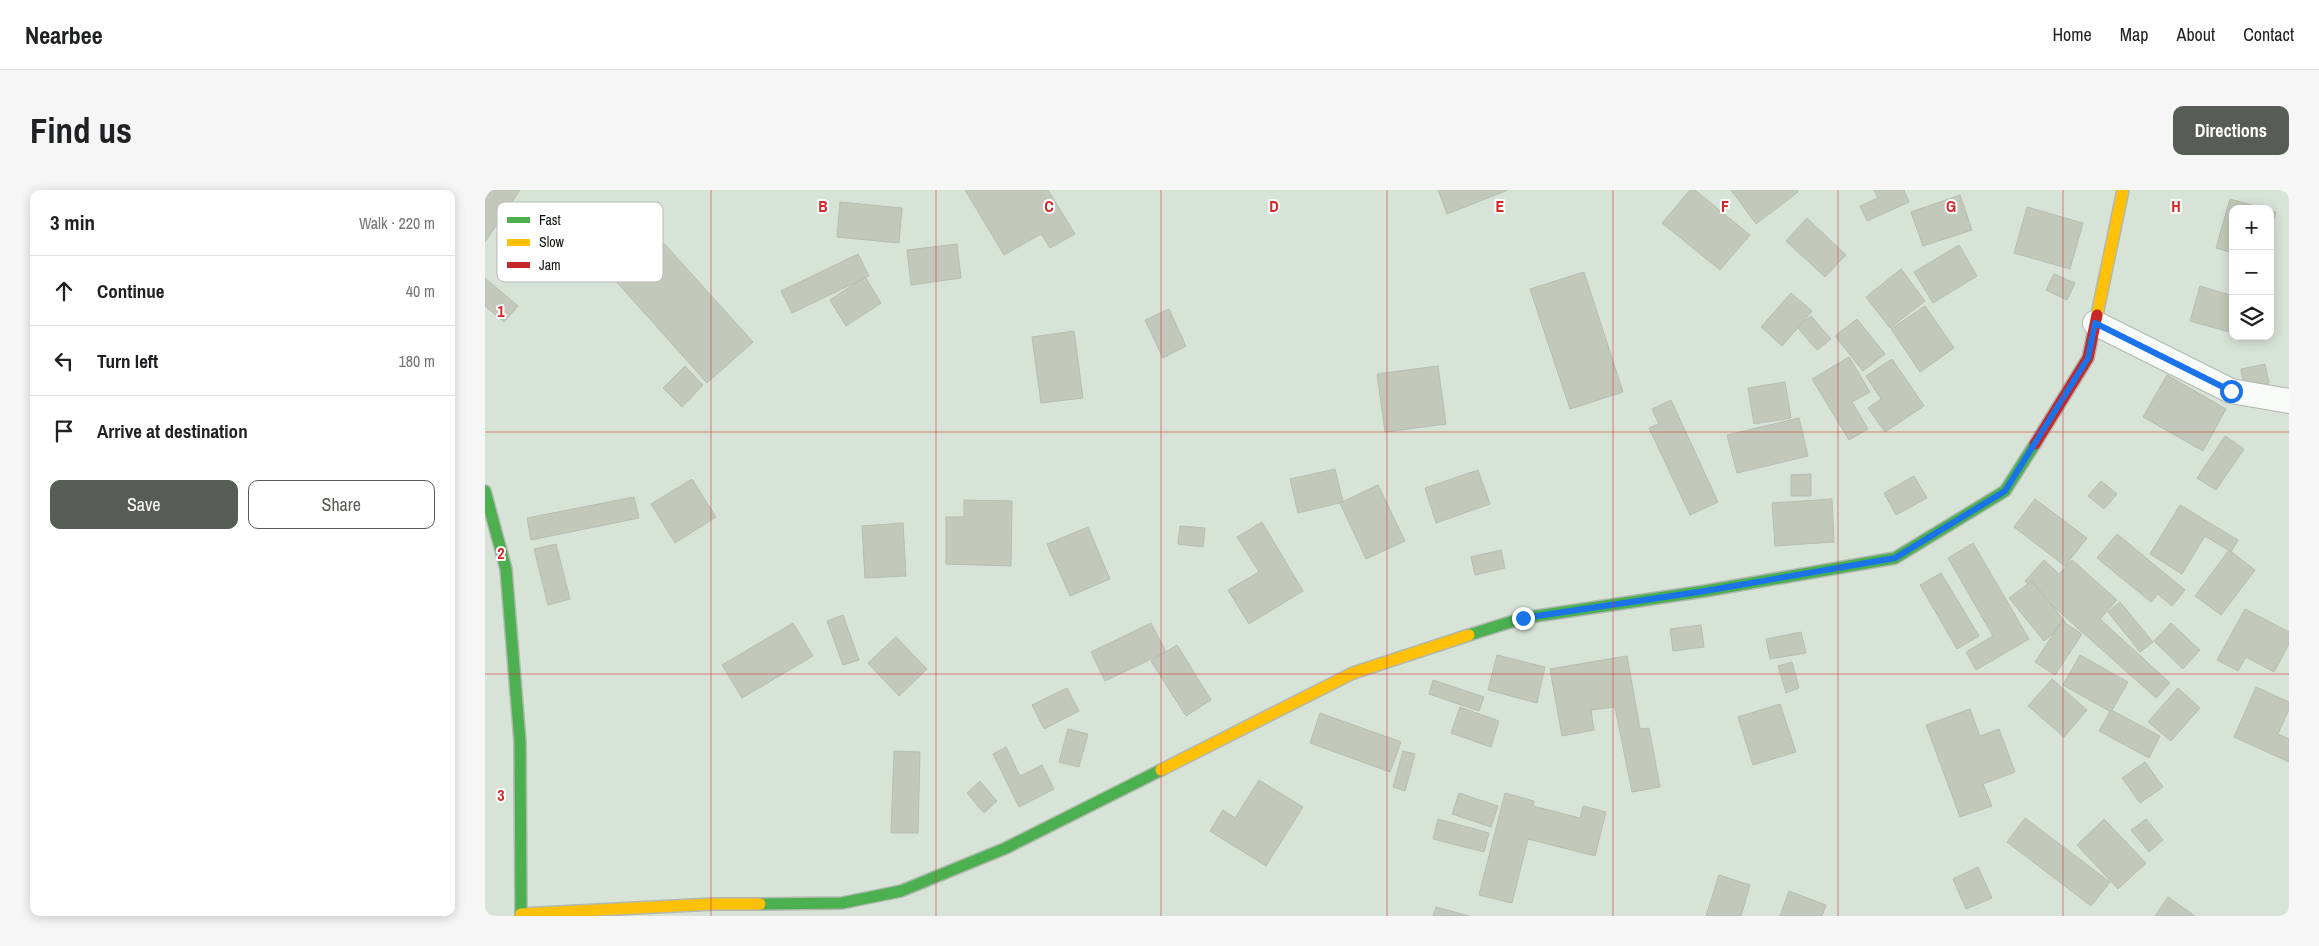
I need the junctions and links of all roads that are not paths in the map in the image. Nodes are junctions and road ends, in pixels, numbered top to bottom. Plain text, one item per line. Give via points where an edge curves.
1 (2123, 190) edge
2 (2095, 323) junction
3 (2289, 401) edge
4 (485, 491) edge
5 (849, 909) edge
6 (521, 915) edge

1 - 2 street
2 - 3 street via 2231,391
2 - 5 street via 2088,358 2005,491 1895,558 1523,618 1362,670 1006,848
4 - 6 street via 506,569 520,742
5 - 6 street via 713,904

